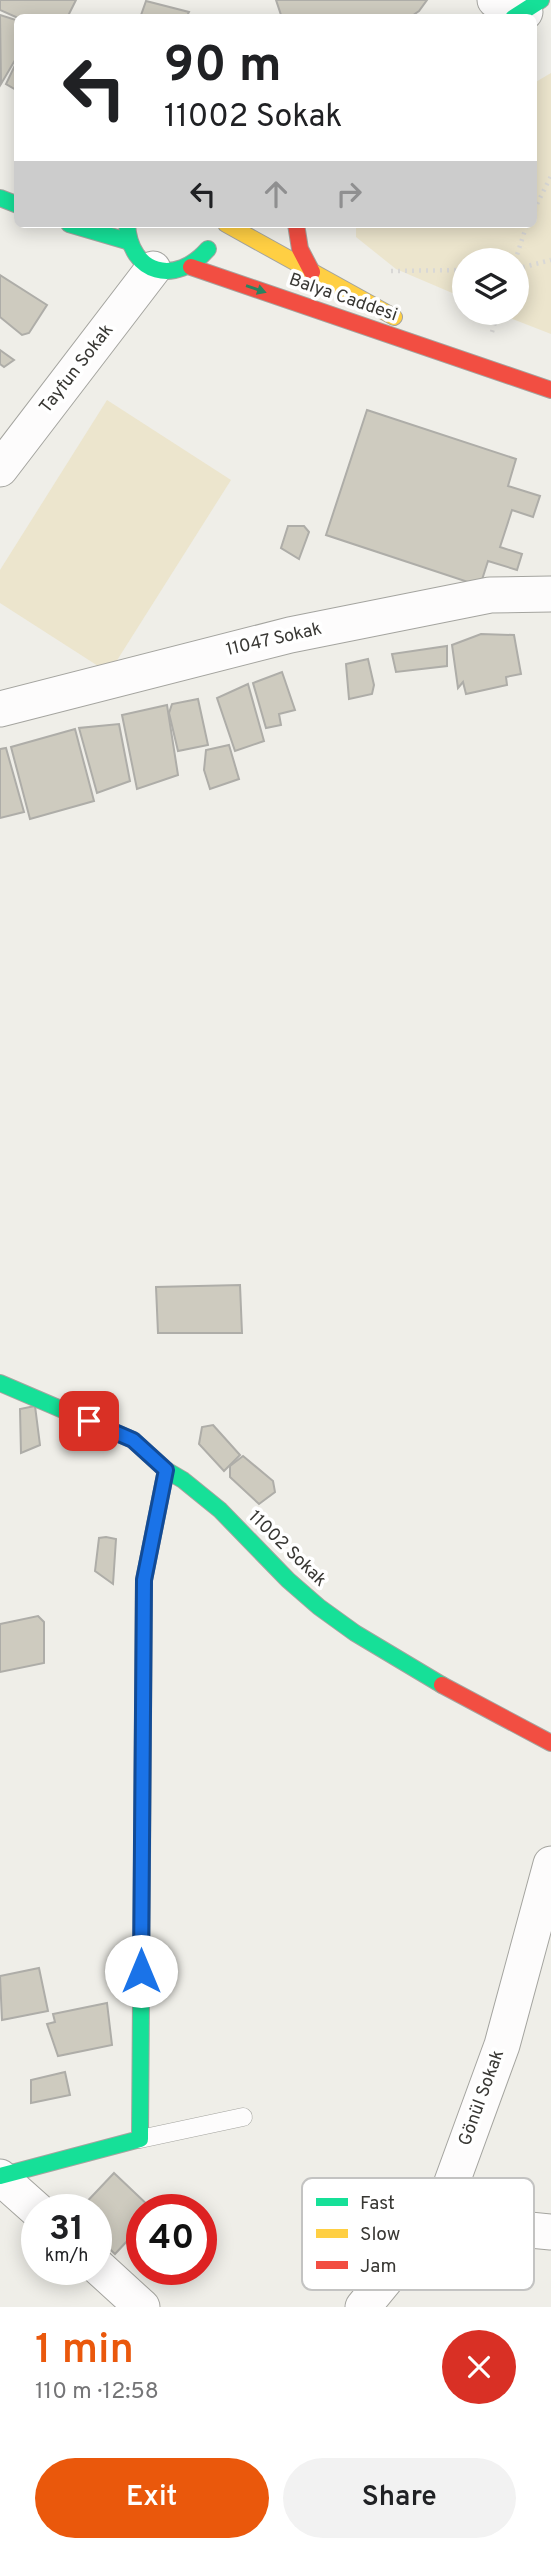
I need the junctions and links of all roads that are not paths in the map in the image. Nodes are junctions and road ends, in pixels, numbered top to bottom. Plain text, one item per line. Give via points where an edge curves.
1 (83, 228) edge
2 (127, 228) edge
3 (213, 228) edge
4 (233, 228) edge
5 (297, 228) edge
6 (127, 241) junction
7 (191, 267) junction
8 (153, 269) junction
9 (312, 272) junction
10 (482, 365) junction
11 (551, 390) edge
12 (0, 469) edge
13 (551, 594) edge
14 (0, 709) edge
15 (0, 1383) edge
16 (166, 1470) junction
17 (551, 1743) edge
18 (551, 1864) edge
19 (243, 2117) dead end
20 (140, 2139) junction
21 (0, 2176) edge
22 (453, 2178) edge
23 (21, 2195) edge
24 (112, 2280) edge
25 (377, 2290) edge
26 (142, 2307) edge
27 (363, 2307) edge

1 - 6 street
2 - 6 street
3 - 7 street via 211,246
4 - 9 street, Balya Caddesi
5 - 9 street via 300,249
6 - 8 street via 142,263
7 - 8 street, Balya Caddesi via 179,272
7 -> 10 street, Balya Caddesi
8 - 12 street, Tayfun Sokak
9 - 10 street, Balya Caddesi
10 - 11 street, Balya Caddesi
13 - 14 street, 11047 Sokak via 490,595 290,635
15 - 16 street, 11002 Sokak via 133,1440
16 - 17 street, 11002 Sokak via 220,1510 288,1580 355,1633
16 - 20 street via 144,1580
18 - 22 street, Gönül Sokak via 502,2045
19 - 20 lane
20 - 21 street
21 - 23 street
24 - 26 street
25 - 27 street, Gönül Sokak

